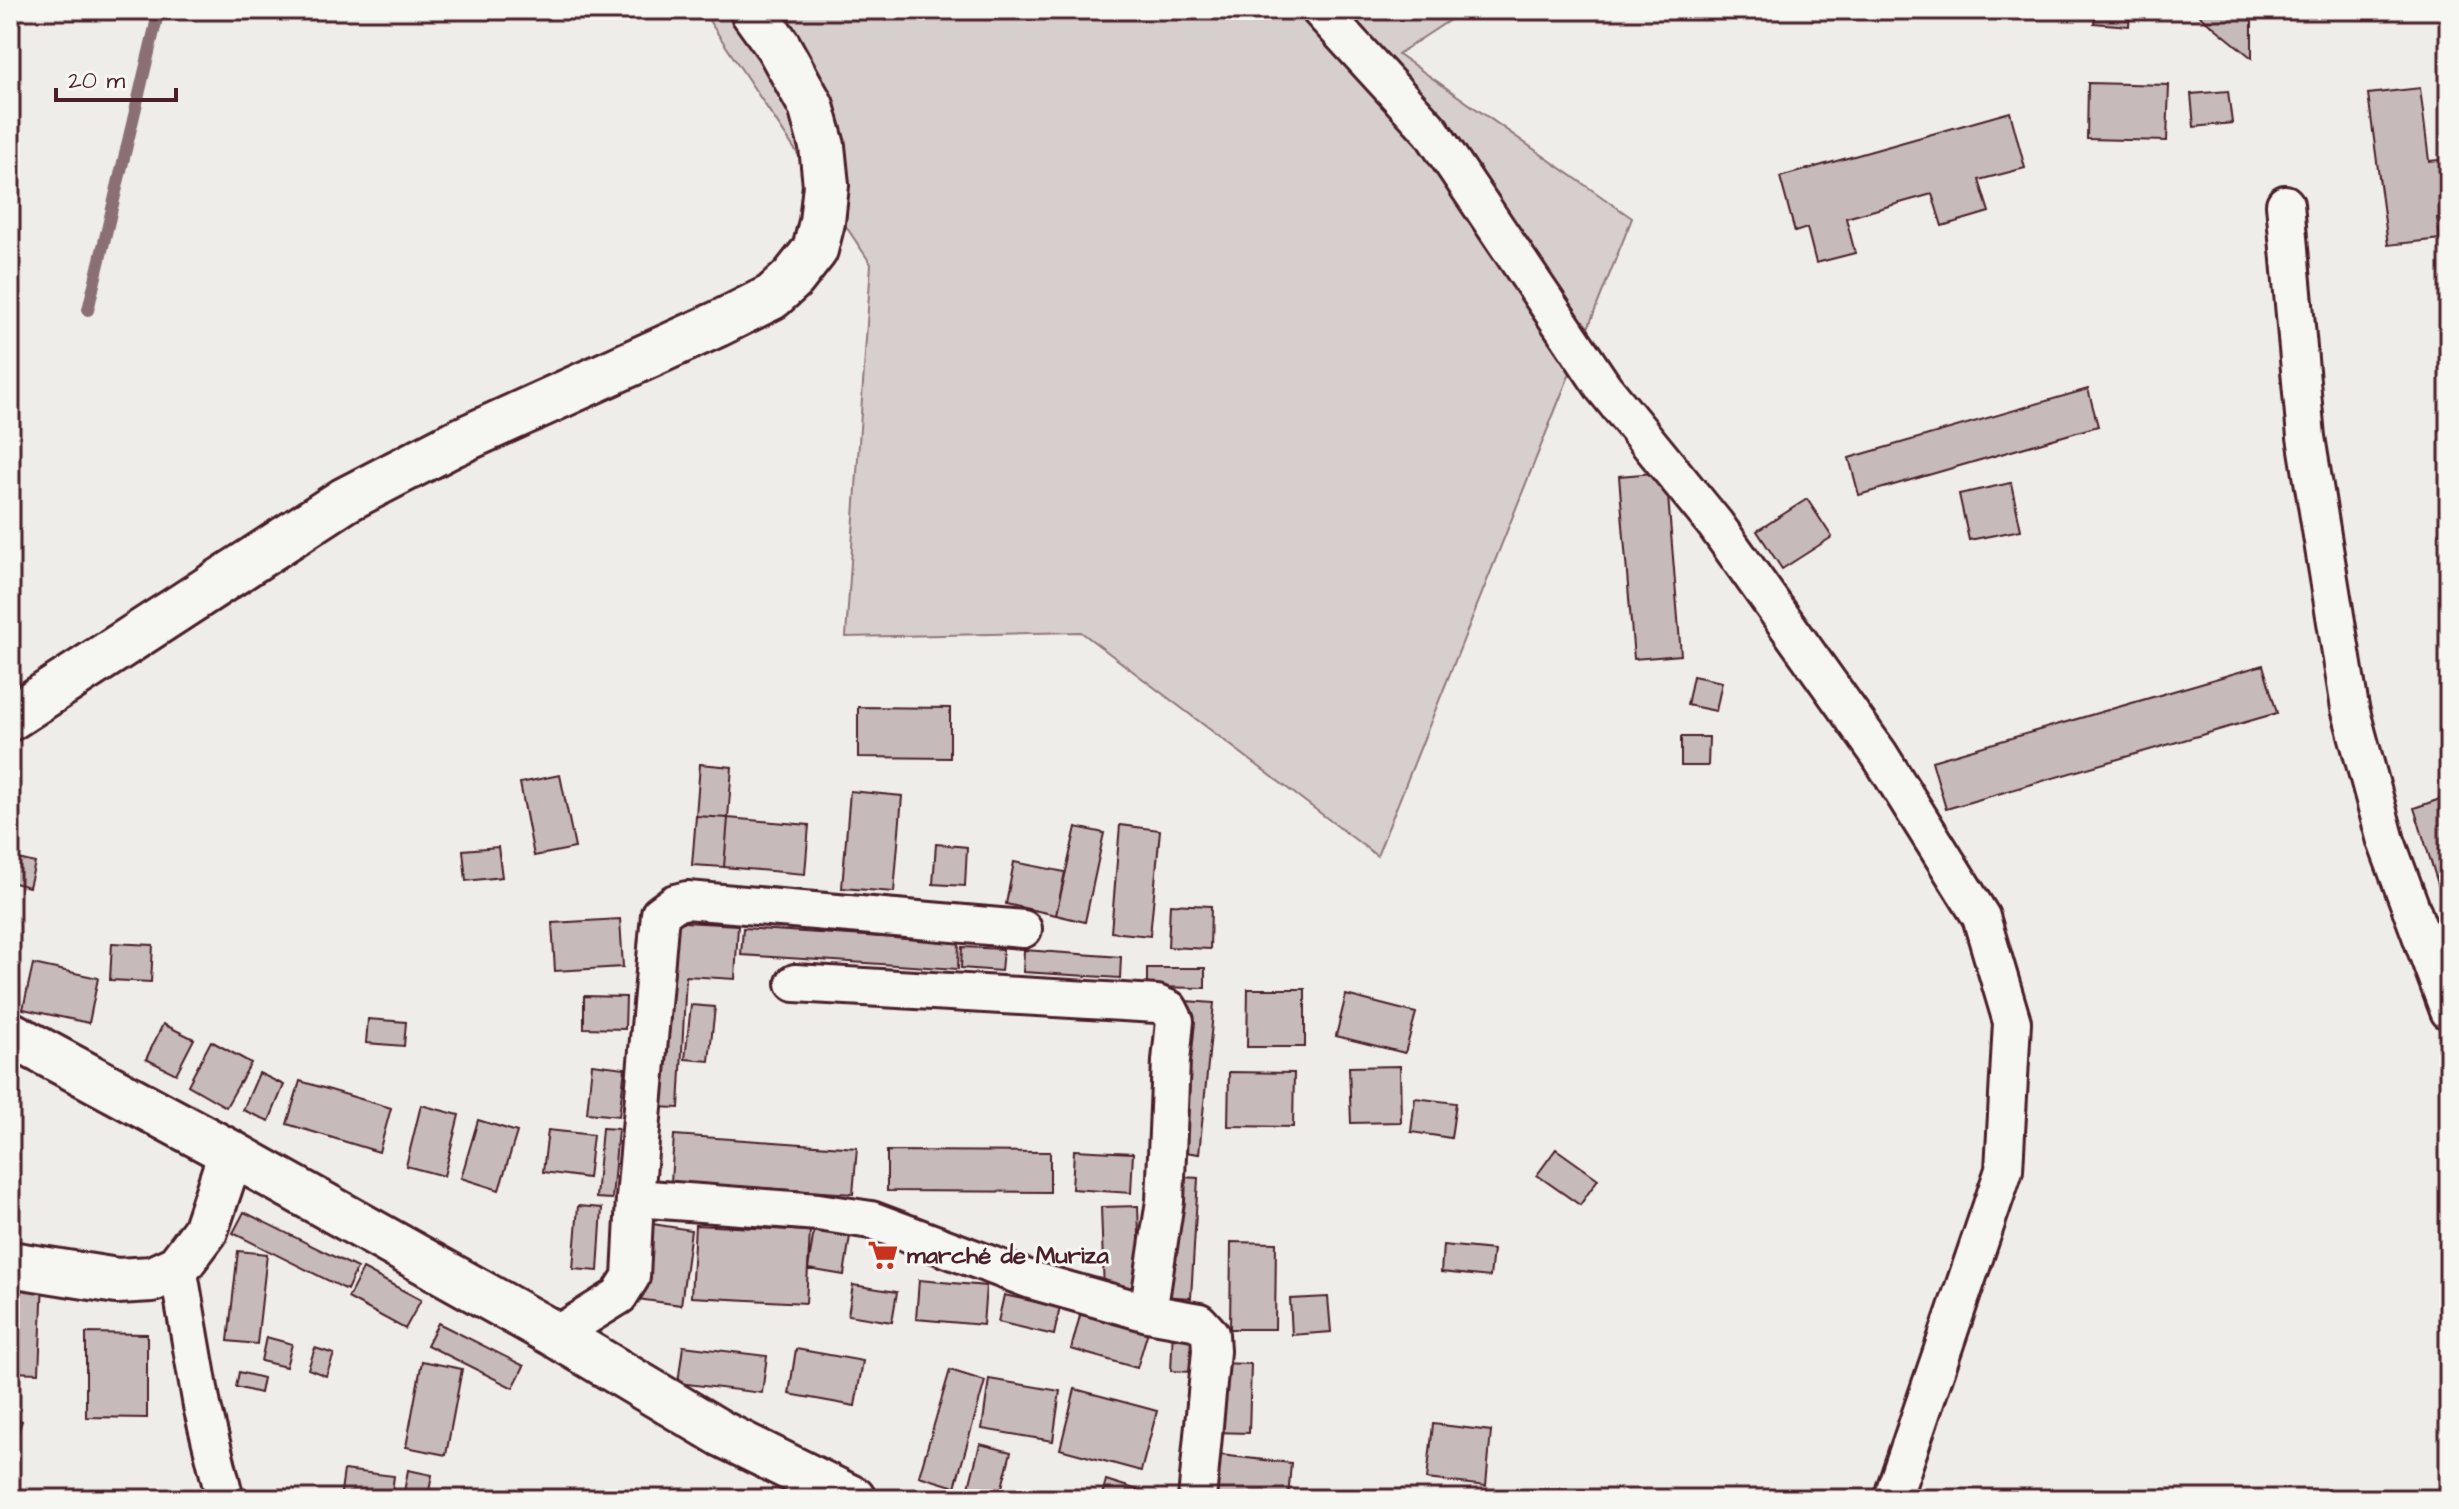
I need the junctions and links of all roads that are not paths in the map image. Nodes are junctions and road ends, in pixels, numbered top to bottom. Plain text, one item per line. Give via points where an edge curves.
1 (752, 10) edge
2 (1320, 10) edge
3 (2285, 204) dead end
4 (10, 718) edge
5 (1023, 929) dead end
6 (795, 983) dead end
7 (2449, 1011) edge
8 (10, 1034) edge
9 (231, 1153) junction
10 (635, 1198) junction
11 (10, 1264) edge
12 (178, 1267) junction
13 (1148, 1313) junction
14 (556, 1335) junction
15 (225, 1499) edge
16 (853, 1499) edge
17 (1197, 1499) edge
18 (1892, 1499) edge

1 - 4 street via 811,106 822,146 822,222 815,250 793,278 772,297 718,324 451,445 345,500
2 - 18 street via 1431,131 1604,388 1715,524 1879,754 1981,917 2012,1022 2004,1170
3 - 7 street via 2306,437 2350,708 2386,841
5 - 10 street via 687,900 666,908 660,914
6 - 13 street via 1157,1004 1169,1009 1175,1021 1165,1201
8 - 9 street
9 - 12 street via 205,1231
9 - 14 street
10 - 13 street via 871,1220 1031,1280
10 - 14 street via 631,1277 619,1296
11 - 12 street via 117,1281 152,1279
12 - 15 street via 202,1406
13 - 17 street via 1199,1322 1210,1334
14 - 16 street via 722,1434

